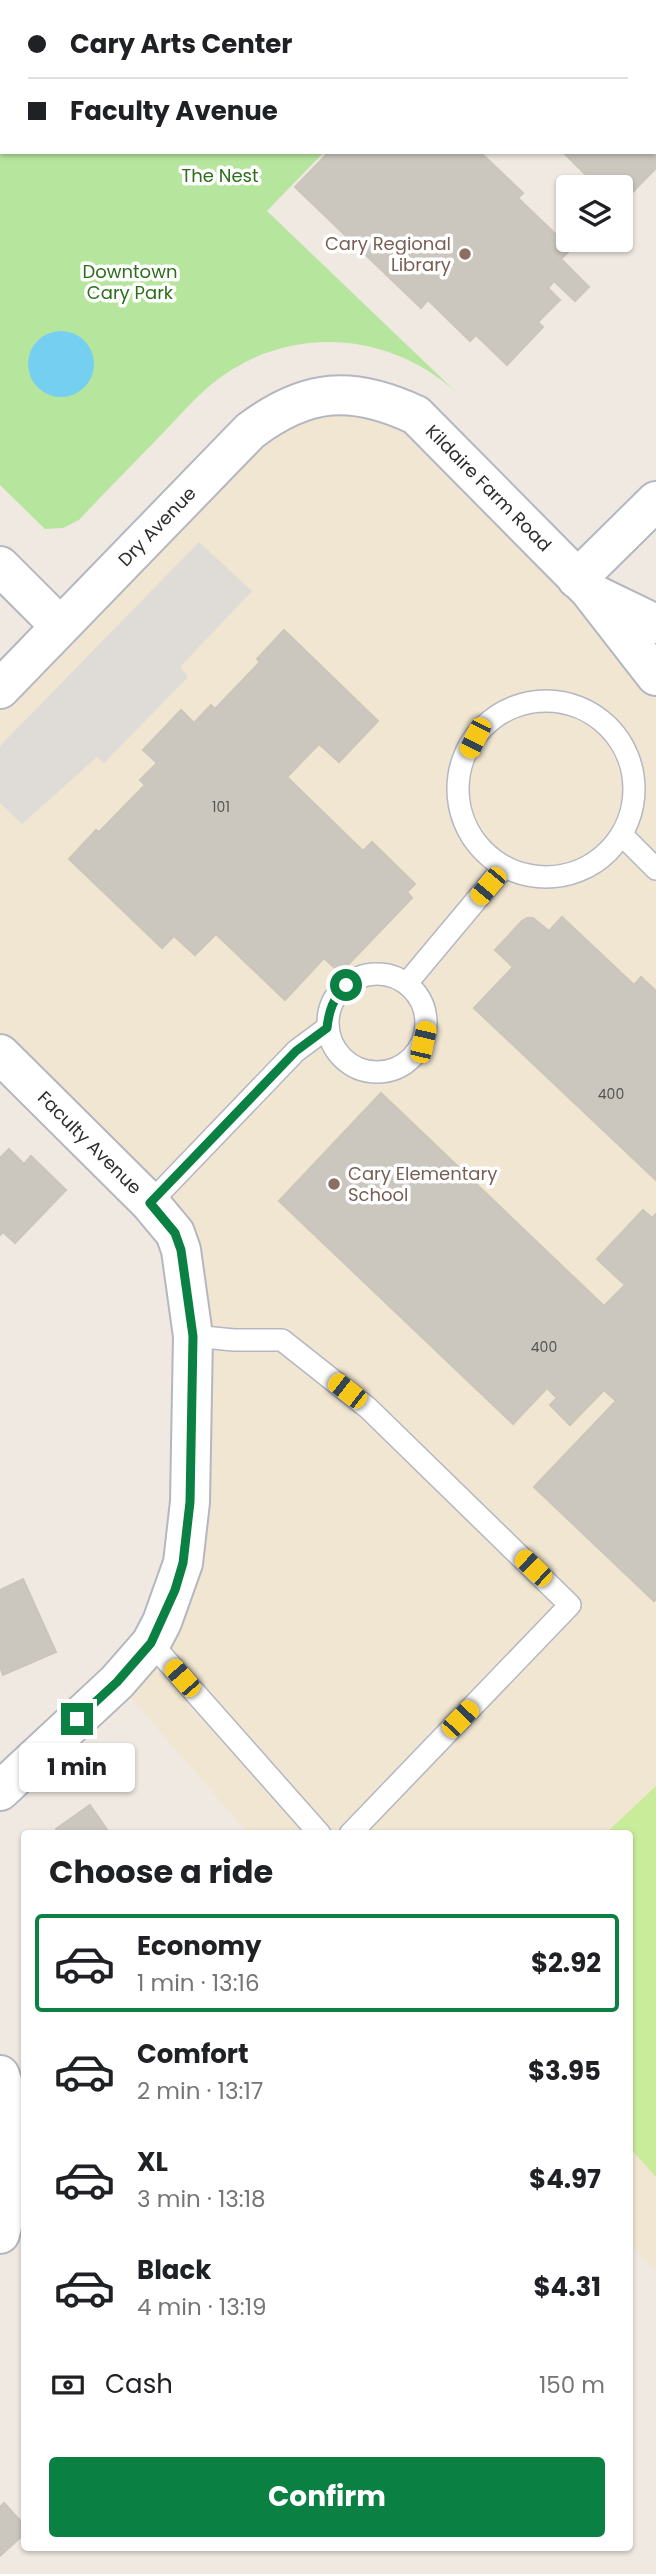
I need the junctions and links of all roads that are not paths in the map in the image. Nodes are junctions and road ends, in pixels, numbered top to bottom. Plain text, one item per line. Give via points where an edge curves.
1 (335, 394) joint
2 (656, 501) edge
3 (0, 566) edge
4 (584, 585) junction
5 (656, 624) edge
6 (60, 626) junction
7 (656, 676) edge
8 (0, 689) edge
9 (622, 835) junction
10 (504, 867) junction
11 (656, 869) edge
12 (407, 983) junction
13 (327, 1028) junction
14 (0, 1054) edge
15 (150, 1203) junction
16 (193, 1336) junction
17 (151, 1643) junction
18 (0, 1791) edge
19 (316, 1830) edge
20 (354, 1830) edge
21 (0, 2074) edge
22 (0, 2234) edge

1 - 4 street, Kildaire Farm Road via 393,404 416,415
1 - 6 street, Dry Avenue via 275,412 250,431
2 - 4 street
3 - 6 street
4 - 5 street, Kildaire Farm Road
4 - 7 street, Kildaire Farm Road
6 - 8 street, Dry Avenue
9 - 10 lane via 604,856 582,870 556,877 529,876
9 - 10 lane via 633,807 634,777 625,749 607,725 582,709 553,701 523,704 496,717 475,738 462,764 458,794 470,832 481,849
9 - 11 lane
10 - 12 lane
12 - 13 lane via 392,975 360,976 335,997
12 - 13 lane via 418,994 427,1026 423,1042 401,1067 369,1072 354,1067 331,1044
13 - 15 lane via 296,1051
14 - 15 street, Faculty Avenue
15 - 16 street, Faculty Avenue via 175,1233 181,1250
16 - 17 street, Faculty Avenue via 190,1502 183,1563
16 - 20 lane via 282,1340 368,1408 570,1605
17 - 18 street, Faculty Avenue via 117,1682
17 - 19 lane
21 - 22 street via 14,2144

